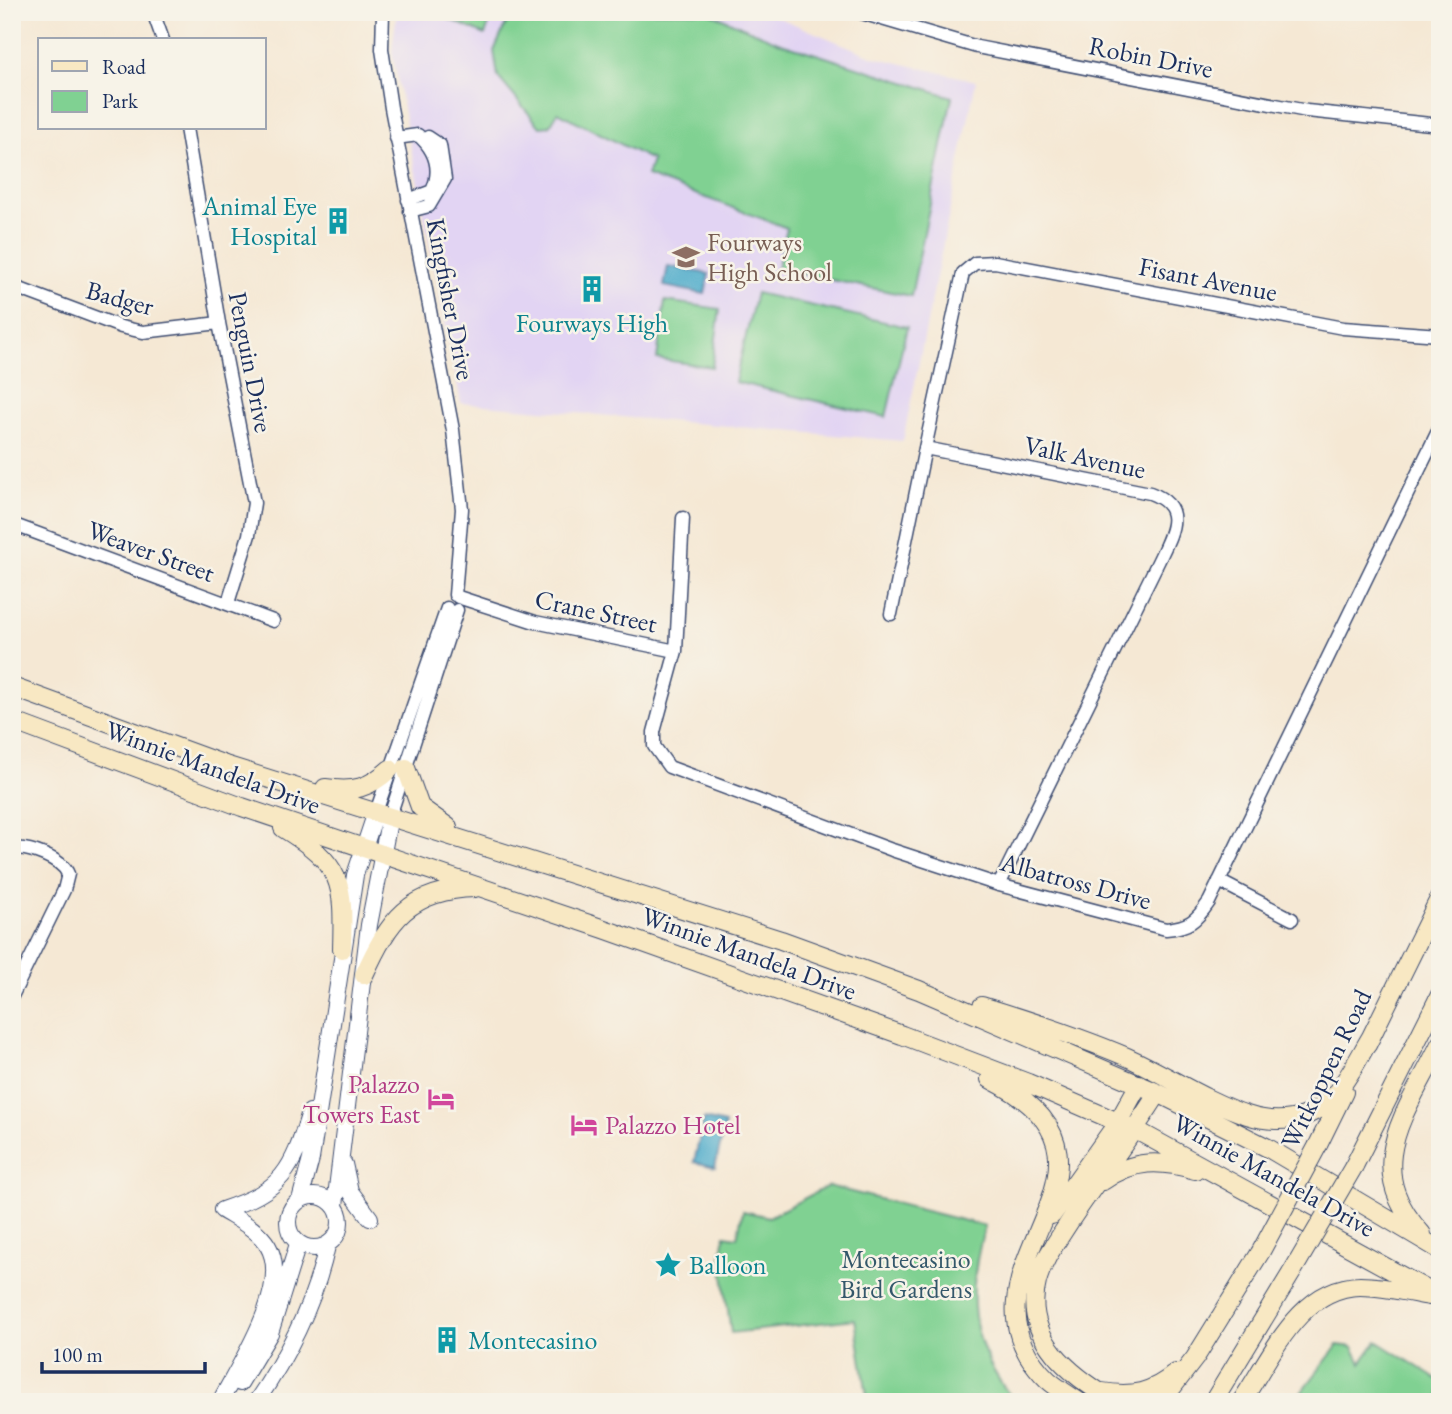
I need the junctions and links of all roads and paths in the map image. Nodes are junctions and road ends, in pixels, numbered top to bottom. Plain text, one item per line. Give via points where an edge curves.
1 (153, 12) edge
2 (383, 12) edge
3 (858, 12) edge
4 (886, 17) edge
5 (162, 38) edge
6 (1440, 125) edge
7 (186, 130) edge
8 (396, 138) junction
9 (409, 205) junction
10 (12, 286) edge
11 (219, 323) junction
12 (1440, 335) edge
13 (1440, 427) edge
14 (925, 448) junction
15 (683, 518) dead end
16 (12, 524) edge
17 (228, 603) junction
18 (455, 604) junction
19 (891, 614) dead end
20 (273, 621) dead end
21 (676, 651) junction
22 (12, 687) edge
23 (420, 702) junction
24 (12, 721) edge
25 (400, 738) junction
26 (414, 742) junction
27 (398, 768) junction
28 (297, 789) junction
29 (242, 807) junction
30 (383, 814) junction
31 (478, 844) junction
32 (363, 847) junction
33 (12, 849) edge
34 (382, 853) junction
35 (1219, 881) junction
36 (999, 884) junction
37 (485, 888) junction
38 (1440, 897) edge
39 (1292, 919) dead end
40 (342, 949) junction
41 (364, 975) junction
42 (919, 990) junction
43 (1440, 995) edge
44 (12, 996) edge
45 (902, 1035) junction
46 (1371, 1037) junction
47 (1440, 1044) edge
48 (324, 1072) junction
49 (1139, 1084) junction
50 (1158, 1093) junction
51 (1118, 1122) junction
52 (1136, 1130) junction
53 (343, 1137) junction
54 (1225, 1178) junction
55 (1089, 1192) junction
56 (300, 1200) junction
57 (335, 1205) junction
58 (370, 1218) dead end
59 (1036, 1237) junction
60 (298, 1244) junction
61 (327, 1246) junction
62 (1436, 1247) edge
63 (1440, 1298) edge
64 (1195, 1358) junction
65 (1098, 1391) junction
66 (220, 1402) edge
67 (226, 1402) edge
68 (256, 1402) edge
69 (1079, 1402) edge
70 (1115, 1402) edge
71 (1161, 1402) edge
72 (1213, 1402) edge
73 (1241, 1402) edge

1 - 5 street
2 - 8 street, Kingfisher Drive via 382,49
3 - 4 street, Robin Drive
4 - 6 street, Robin Drive via 977,47 1307,111
7 - 11 street, Penguin Drive
8 - 9 street, Kingfisher Drive
8 - 9 street via 418,135 440,145 445,179 429,206
9 - 18 street, Kingfisher Drive via 453,430 462,509
10 - 11 street, Badger via 143,332
11 - 17 street, Penguin Drive via 254,503
12 - 14 street, Fisant Avenue via 1343,328 980,261 969,266 959,281
13 - 35 street, Albatross Drive
14 - 19 street
14 - 36 street, Valk Avenue via 1150,493 1167,503 1174,518 1159,560
15 - 21 street, Albatross Drive
16 - 17 street, Weaver Street
17 - 20 street, Weaver Street
18 - 21 street, Crane Street
18 - 23 street, Kingfisher Drive
21 - 36 street, Albatross Drive via 654,732 654,746 669,767 892,850
22 - 28 main road, Winnie Mandela Drive
23 - 25 street, Kingfisher Drive
23 - 26 street, Kingfisher Drive
24 - 29 main road, Winnie Mandela Drive
25 - 26 street
25 - 27 street, Kingfisher Drive
26 - 27 street, Kingfisher Drive
27 - 28 main road via 358,790
27 - 30 street, Kingfisher Drive
27 - 31 main road via 420,807
28 - 30 main road, Winnie Mandela Drive
29 - 32 main road, Winnie Mandela Drive
29 - 40 main road via 278,824 324,856 341,895
30 - 31 main road, Winnie Mandela Drive
30 - 32 street
30 - 34 street
31 - 42 main road, Winnie Mandela Drive via 781,940
32 - 34 main road, Winnie Mandela Drive
32 - 40 street
33 - 44 street via 57,862 68,874 59,903
34 - 37 main road, Winnie Mandela Drive
34 - 41 street
35 - 36 street, Albatross Drive via 1198,919 1186,927 1166,929
35 - 39 street
37 - 41 main road via 444,891 407,906 381,937
37 - 45 main road, Winnie Mandela Drive
38 - 46 main road, Witkoppen Road
40 - 48 street
41 - 53 street
42 - 46 main road via 1060,1030 1248,1115 1271,1120 1297,1118 1325,1104
42 - 49 main road, Winnie Mandela Drive
43 - 72 main road, bridge via 1354,1166
45 - 51 main road, Winnie Mandela Drive
45 - 59 main road via 1018,1093 1046,1118 1059,1147 1059,1168
46 - 64 main road, Witkoppen Road, bridge via 1260,1253
47 - 62 main road via 1392,1147 1390,1167 1396,1199
48 - 56 street
48 - 66 street via 291,1163 278,1183 222,1209 269,1247 276,1276 254,1335
49 - 50 main road, Winnie Mandela Drive
49 - 51 main road
50 - 52 main road
50 - 62 main road, Winnie Mandela Drive via 1268,1148
51 - 52 main road, Winnie Mandela Drive
51 - 59 main road
52 - 54 main road, Winnie Mandela Drive
52 - 55 main road
53 - 57 street
53 - 58 street via 350,1191
54 - 55 main road via 1152,1161 1116,1171
54 - 63 main road, Winnie Mandela Drive
55 - 65 main road via 1046,1258 1034,1300 1039,1328 1049,1348
56 - 57 street via 322,1197
56 - 60 street via 288,1222
57 - 61 street via 341,1225
59 - 69 main road via 1014,1298 1021,1337 1049,1381
60 - 61 street via 310,1249
60 - 67 street via 270,1333
61 - 68 street via 288,1351
63 - 73 main road via 1359,1286 1324,1294 1299,1315
64 - 65 main road via 1163,1384 1140,1394
64 - 71 main road, Witkoppen Road
65 - 70 main road

